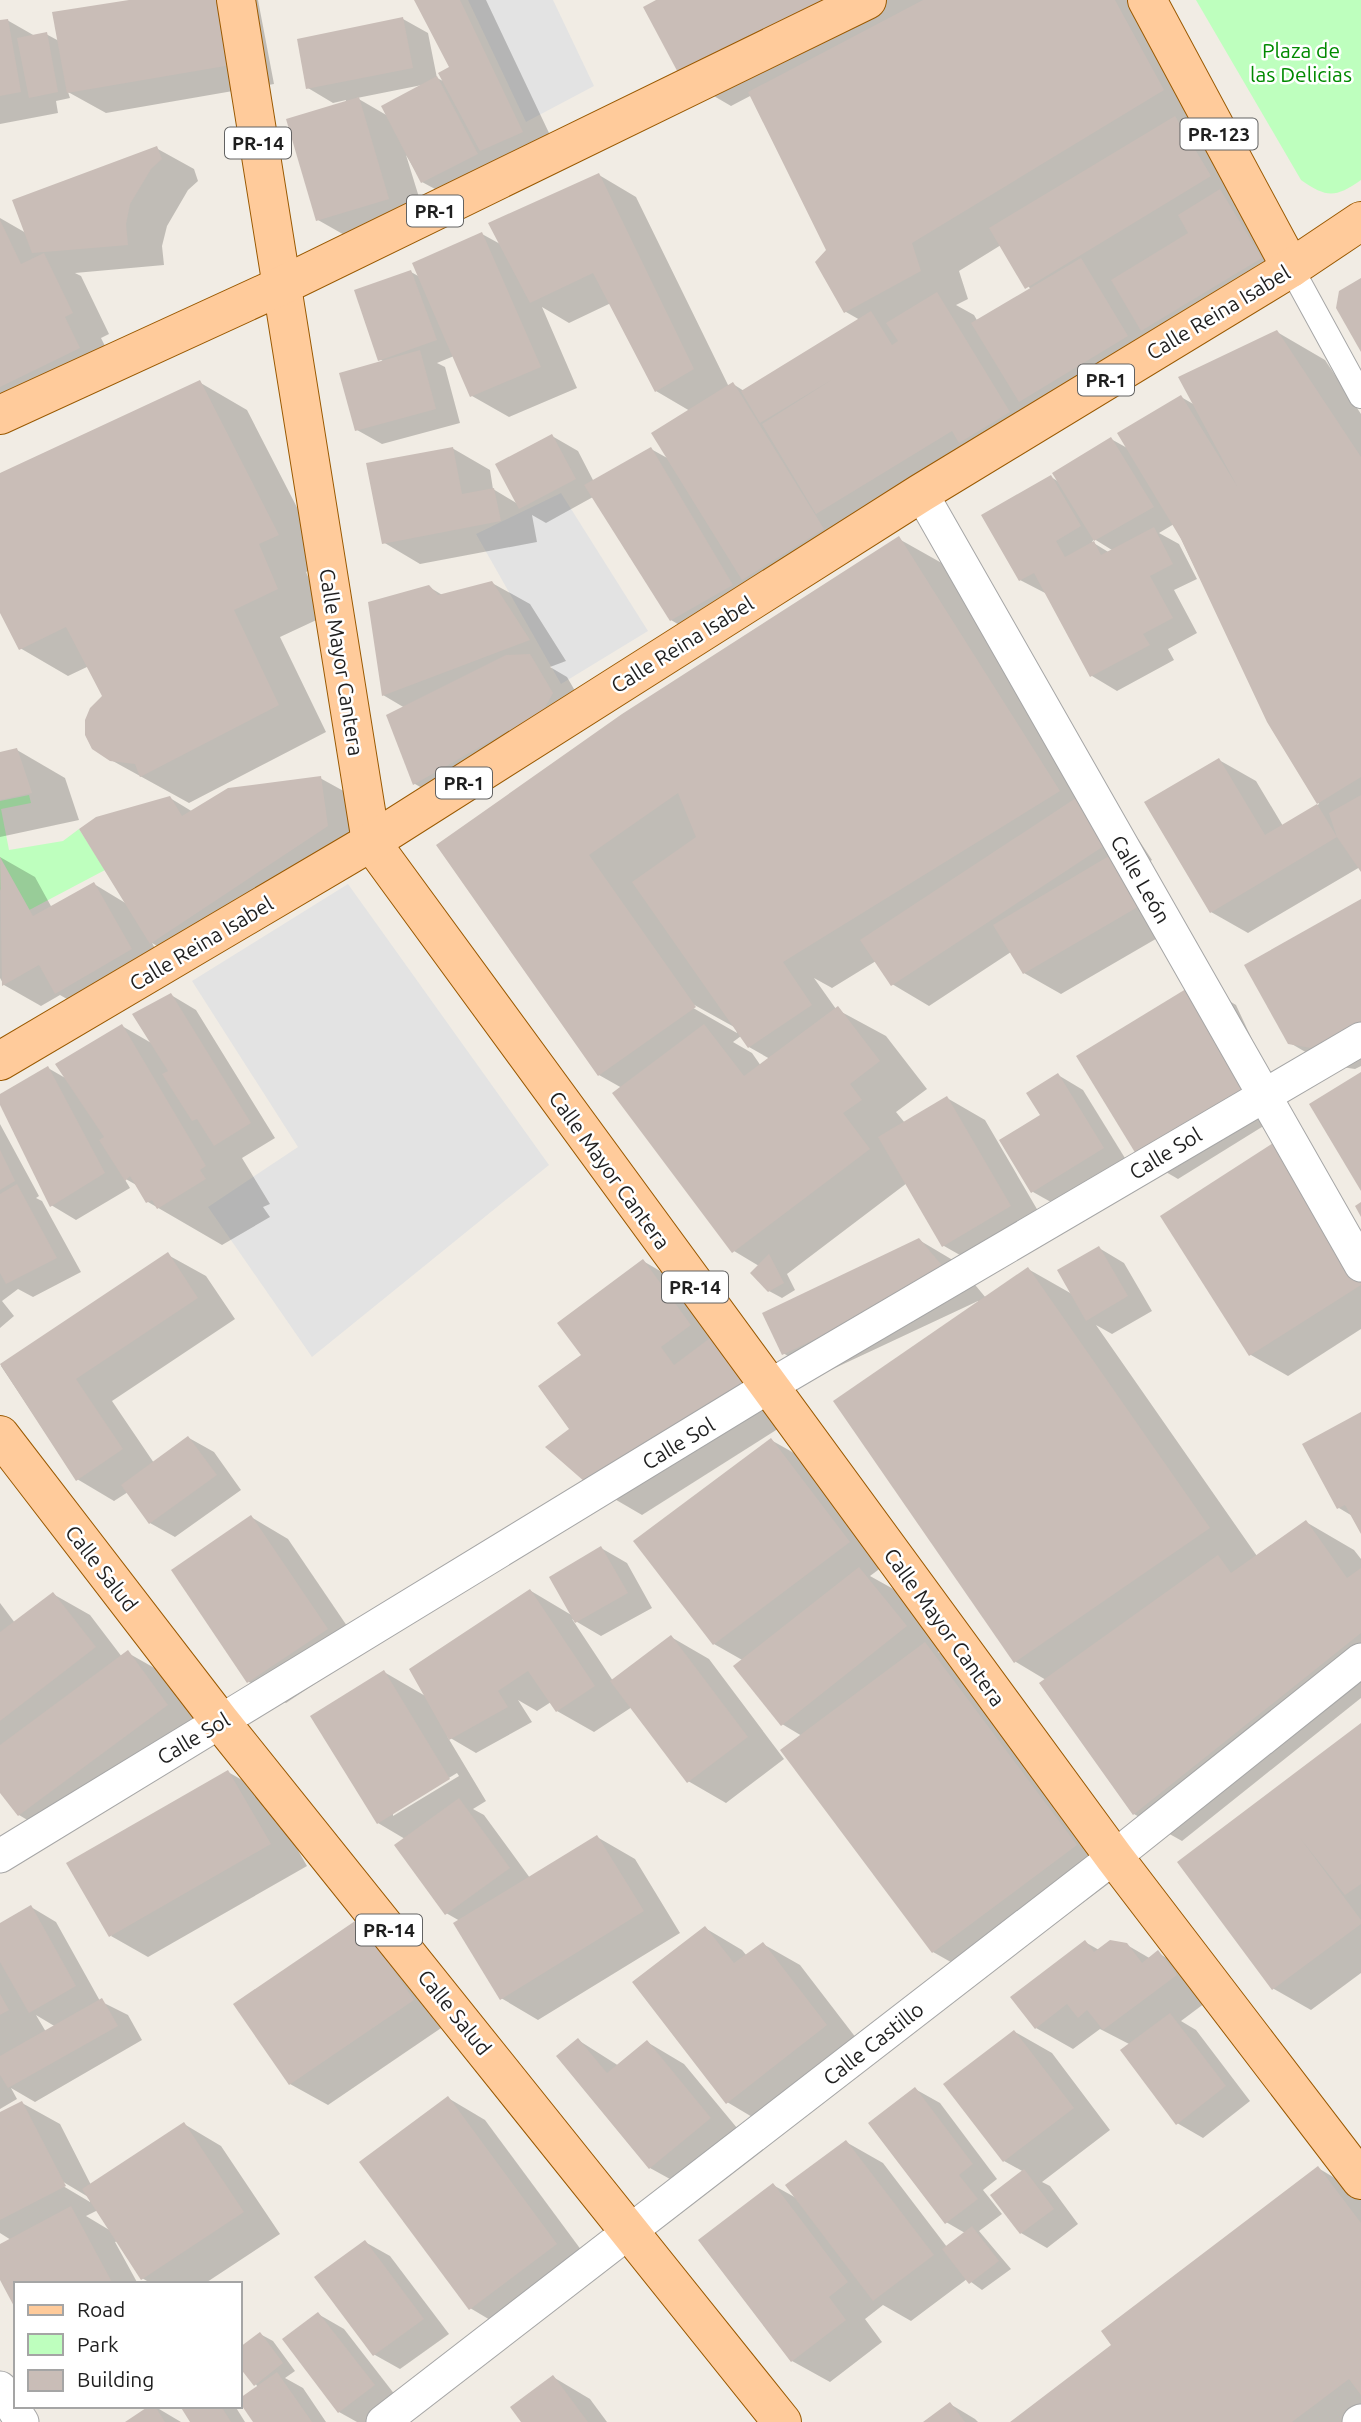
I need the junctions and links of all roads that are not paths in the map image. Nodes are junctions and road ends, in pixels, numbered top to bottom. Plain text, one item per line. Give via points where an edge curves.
1 (236, 0) edge
2 (867, 0) edge
3 (1147, 0) edge
4 (1361, 221) edge
5 (1291, 268) junction
6 (281, 286) junction
7 (1361, 396) edge
8 (0, 415) edge
9 (921, 493) junction
10 (371, 842) junction
11 (1361, 1040) edge
12 (0, 1061) edge
13 (1263, 1095) junction
14 (1361, 1265) edge
15 (768, 1387) junction
16 (0, 1435) edge
17 (1361, 1660) edge
18 (220, 1721) junction
19 (0, 1856) edge
20 (1114, 1857) junction
21 (1361, 2180) edge
22 (631, 2230) junction
23 (0, 2388) edge
24 (22, 2422) edge
25 (383, 2422) edge
26 (782, 2422) edge

1 - 6 main road, Calle Mayor Cantera / PR-14
2 - 6 main road, PR-1
3 - 5 main road, PR-123
4 - 5 main road, Calle Reina Isabel / PR-1
5 - 7 street
5 - 9 main road, Calle Reina Isabel / PR-1
6 - 8 main road, PR-1
6 - 10 main road, Calle Mayor Cantera / PR-14
9 - 10 main road, Calle Reina Isabel / PR-1
9 - 13 street, Calle León
10 - 12 main road, Calle Reina Isabel / PR-1
10 - 15 main road, Calle Mayor Cantera / PR-14
11 - 13 street, Calle Sol
13 - 14 street, Calle León
13 - 15 street, Calle Sol
15 - 18 street, Calle Sol
15 - 20 main road, Calle Mayor Cantera / PR-14
16 - 18 main road, Calle Salud / PR-14
17 - 20 street, Calle Castillo
18 - 19 street, Calle Sol
18 - 22 main road, Calle Salud / PR-14
20 - 21 main road, Calle Mayor Cantera / PR-14
20 - 22 street, Calle Castillo
22 - 25 street, Calle Castillo
22 - 26 main road, Calle Salud / PR-14
23 - 24 street

